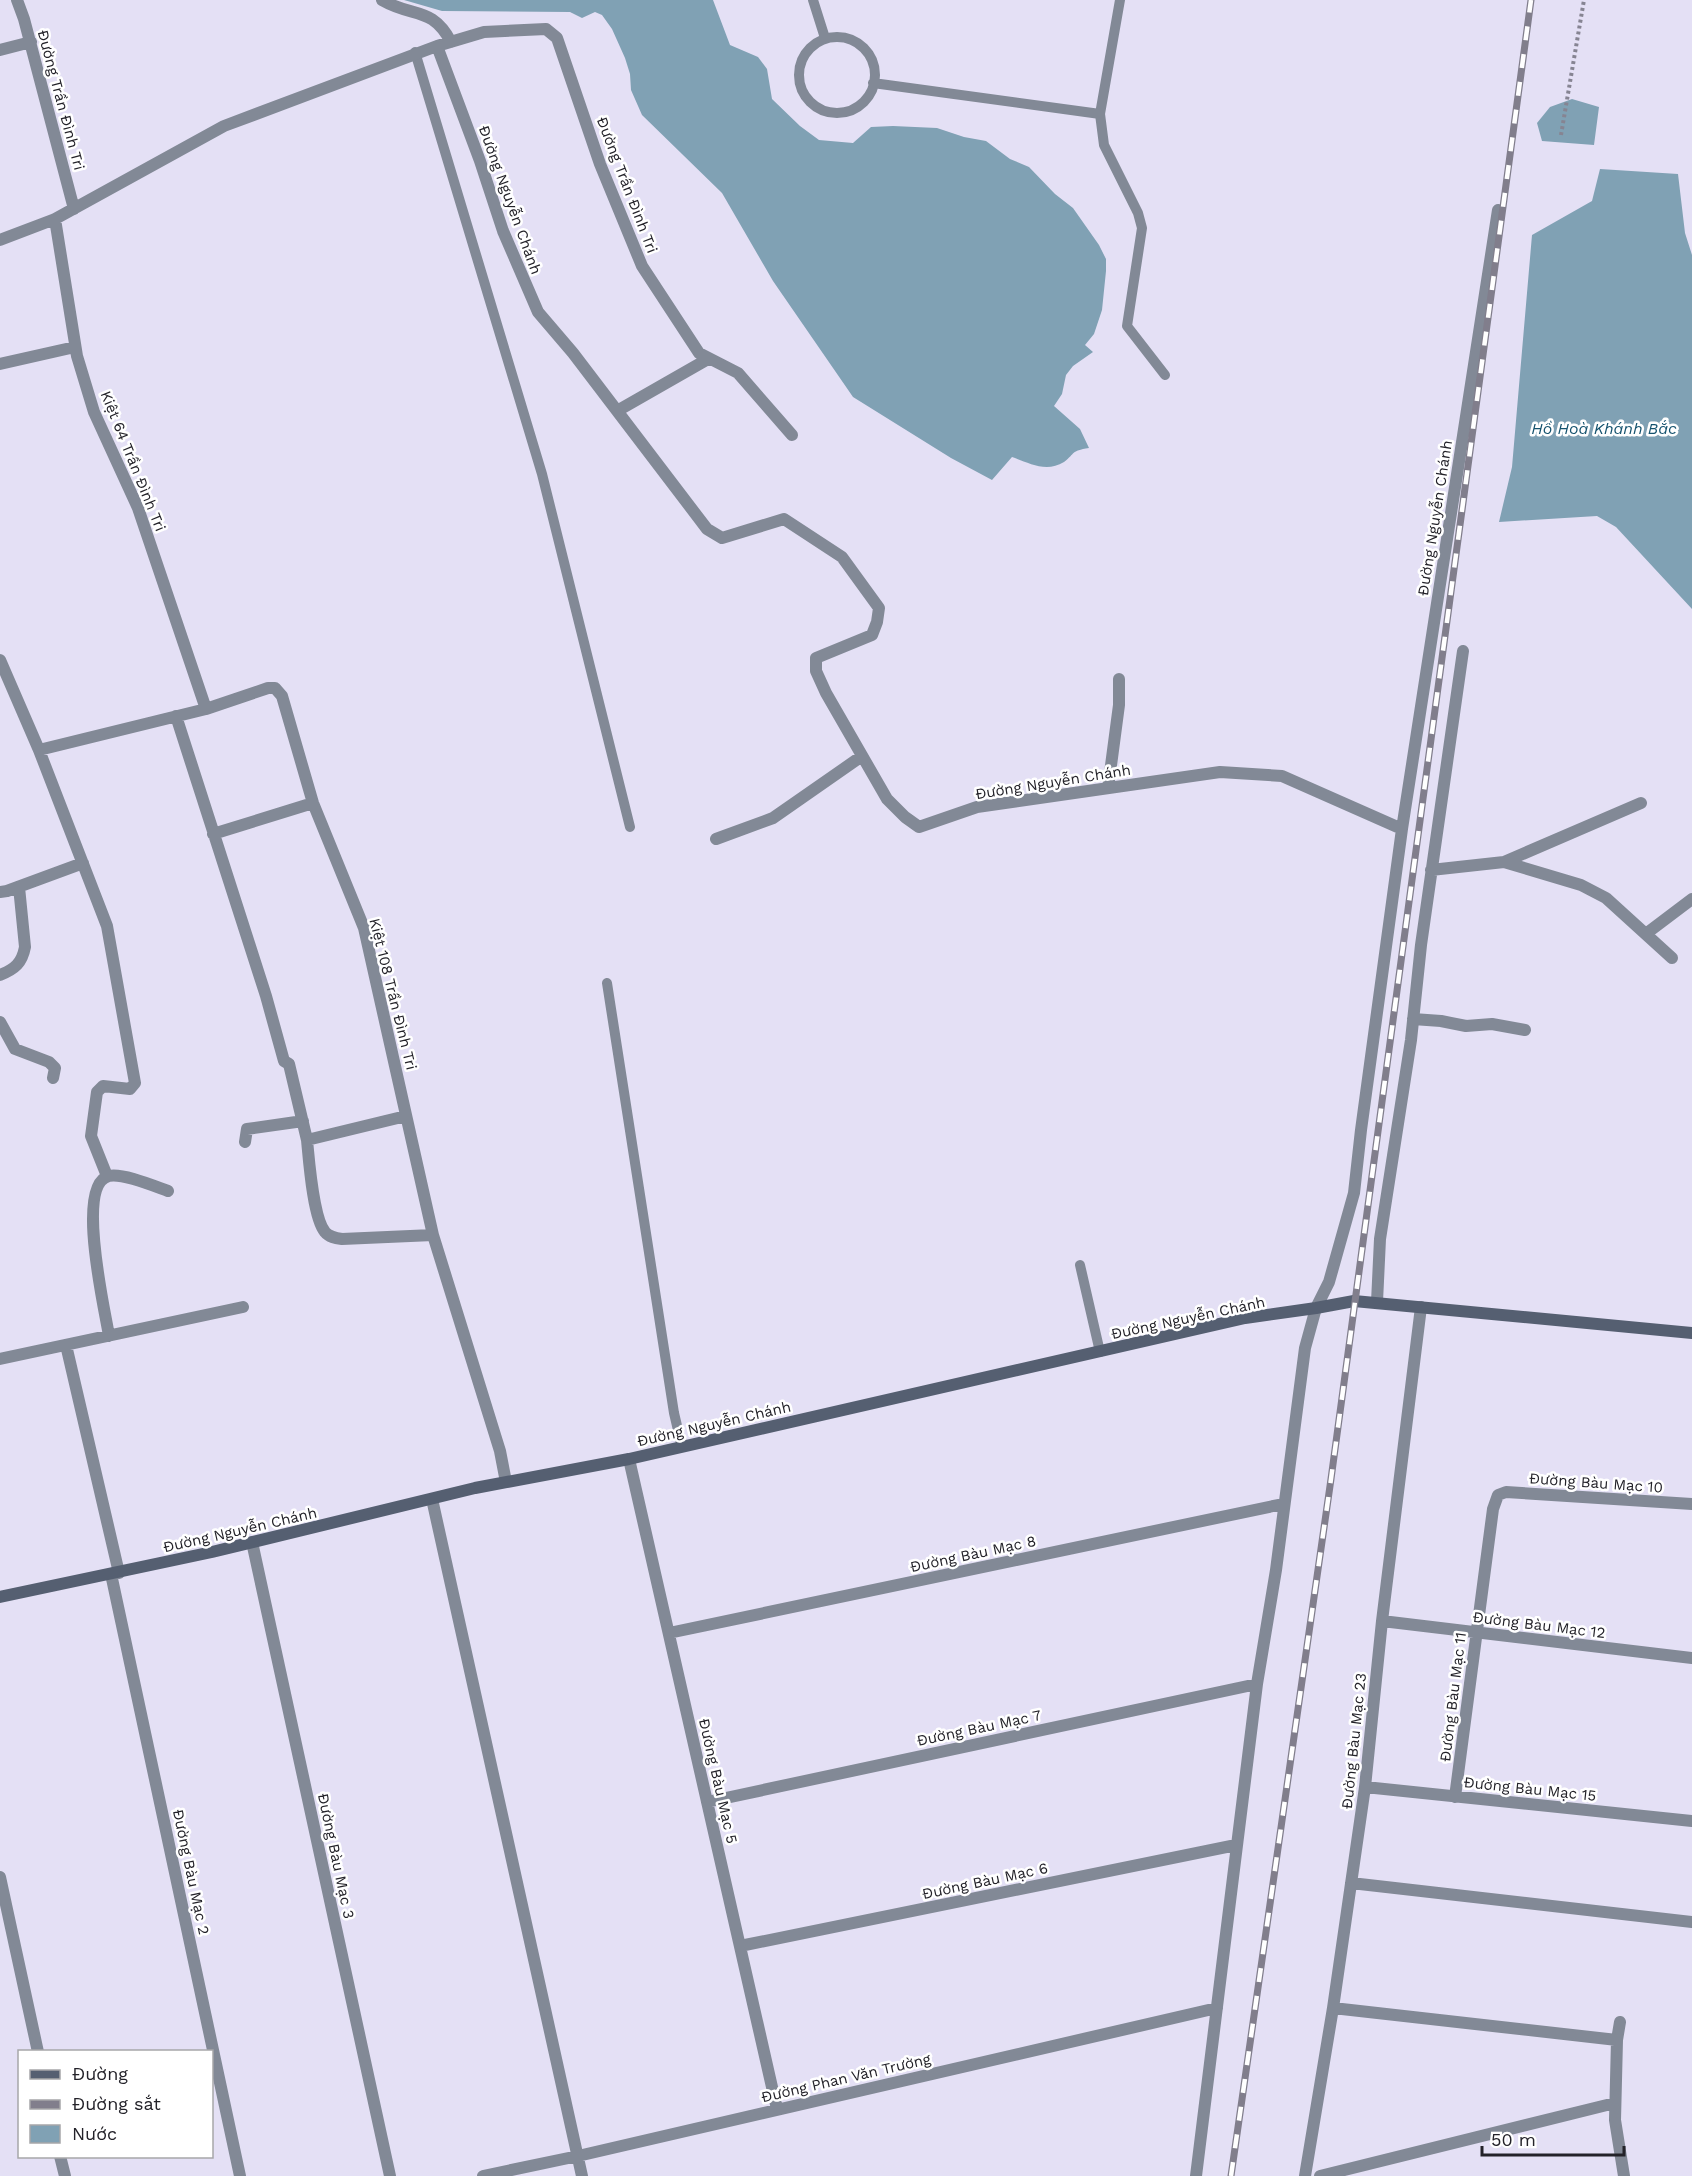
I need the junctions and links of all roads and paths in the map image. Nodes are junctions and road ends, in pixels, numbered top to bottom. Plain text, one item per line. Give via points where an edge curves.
1 (17, 0) edge
2 (382, 0) edge
3 (813, 0) edge
4 (1120, 0) edge
5 (1584, 0) edge
6 (825, 39) junction
7 (31, 42) junction
8 (451, 42) junction
9 (437, 46) junction
10 (0, 50) edge
11 (415, 52) junction
12 (873, 82) junction
13 (1100, 114) junction
14 (1561, 135) dead end
15 (74, 209) junction
16 (1498, 210) dead end
17 (56, 219) junction
18 (0, 240) edge
19 (75, 347) junction
20 (708, 359) junction
21 (0, 364) edge
22 (1165, 375) dead end
23 (617, 411) junction
24 (792, 435) dead end
25 (1462, 651) dead end
26 (0, 660) edge
27 (1119, 679) dead end
28 (206, 709) junction
29 (176, 716) junction
30 (39, 750) junction
31 (862, 756) junction
32 (1108, 788) junction
33 (1641, 803) dead end
34 (313, 804) junction
35 (630, 827) dead end
36 (1402, 830) junction
37 (213, 834) junction
38 (716, 838) dead end
39 (1504, 862) junction
40 (82, 863) junction
41 (1431, 870) junction
42 (19, 887) junction
43 (0, 892) edge
44 (1692, 899) edge
45 (1647, 933) junction
46 (1672, 958) dead end
47 (0, 975) edge
48 (607, 983) dead end
49 (1413, 1019) junction
50 (0, 1022) edge
51 (1525, 1030) dead end
52 (53, 1078) dead end
53 (406, 1116) junction
54 (303, 1121) junction
55 (307, 1140) junction
56 (245, 1142) dead end
57 (107, 1176) junction
58 (168, 1191) dead end
59 (434, 1235) junction
60 (1080, 1265) dead end
61 (1377, 1302) junction
62 (243, 1307) dead end
63 (1421, 1307) junction
64 (1316, 1308) junction
65 (1692, 1333) edge
66 (110, 1336) junction
67 (66, 1345) junction
68 (1100, 1352) junction
69 (0, 1359) edge
70 (682, 1447) junction
71 (629, 1459) junction
72 (506, 1482) junction
73 (1498, 1495) joint
74 (432, 1500) junction
75 (1283, 1504) junction
76 (1692, 1504) edge
77 (252, 1542) junction
78 (115, 1574) junction
79 (0, 1597) edge
80 (1382, 1621) junction
81 (1477, 1632) junction
82 (669, 1633) junction
83 (1692, 1658) edge
84 (1257, 1684) junction
85 (1365, 1787) junction
86 (1455, 1797) junction
87 (707, 1802) junction
88 (1692, 1821) edge
89 (1236, 1845) junction
90 (0, 1877) edge
91 (1351, 1883) junction
92 (1692, 1922) edge
93 (740, 1946) junction
94 (1216, 2008) junction
95 (1333, 2008) junction
96 (1620, 2022) dead end
97 (1617, 2040) junction
98 (38, 2050) edge
99 (1616, 2103) junction
100 (777, 2109) junction
101 (578, 2156) junction
102 (60, 2158) edge
103 (65, 2176) edge
104 (240, 2176) edge
105 (390, 2176) edge
106 (483, 2176) edge
107 (582, 2176) edge
108 (1196, 2176) edge
109 (1305, 2176) edge
110 (1320, 2176) edge
111 (1624, 2176) edge

1 - 7 street, Đường Trần Đình Tri
2 - 8 street via 436,20
3 - 6 lane
4 - 13 lane
5 - 14 path
6 - 12 lane via 847,38 866,50 875,70
6 - 12 lane via 807,50 799,70 802,92 816,108 837,114 858,108 872,91
7 - 10 street
7 - 15 street, Đường Trần Đình Tri
8 - 9 street, Đường Trần Đình Tri
8 - 20 street, Đường Trần Đình Tri via 484,32 539,28 557,38 600,164 642,266 699,353
9 - 11 street, Đường Trần Đình Tri
9 - 23 street, Đường Nguyễn Chánh via 503,231 538,312
11 - 15 street via 224,126
11 - 35 lane via 542,474
12 - 13 lane
13 - 22 lane via 1104,145 1142,228 1127,326
15 - 17 street
16 - 36 street, Đường Nguyễn Chánh
17 - 18 street
17 - 19 street, Kiệt 64 Trần Đình Tri
19 - 21 street
19 - 28 street, Kiệt 64 Trần Đình Tri via 94,412 138,508
20 - 23 street
20 - 24 street, Đường Trần Đình Tri via 738,373
23 - 31 street, Đường Nguyễn Chánh via 707,529 722,538 784,519 842,557 879,608 872,635 816,658 816,671 826,693
25 - 41 street
26 - 30 street
27 - 32 street
28 - 29 street, Kiệt 108 Trần Đình Tri
28 - 34 street, Kiệt 108 Trần Đình Tri via 275,688 282,696
29 - 30 street, Kiệt 108 Trần Đình Tri
29 - 37 street
30 - 40 street
31 - 32 street, Đường Nguyễn Chánh via 887,798 919,827 977,807
31 - 38 street via 773,818
32 - 36 street, Đường Nguyễn Chánh via 1220,772 1282,777
33 - 39 street
34 - 37 street
34 - 53 street, Kiệt 108 Trần Đình Tri via 364,928
36 - 64 street, Đường Nguyễn Chánh via 1354,1193 1329,1282
37 - 54 street via 284,1061 289,1064
39 - 41 street
39 - 45 street via 1581,885 1606,898
40 - 42 street
40 - 57 street via 107,926 135,1083 130,1089 103,1086 97,1092 91,1136
41 - 49 street
42 - 43 street
42 - 47 street via 25,947 19,964
44 - 45 street
45 - 46 street
48 - 70 lane
49 - 51 street
49 - 61 street via 1380,1239
50 - 52 street via 15,1049 55,1068
53 - 55 street
53 - 59 street, Kiệt 108 Trần Đình Tri
54 - 55 street
54 - 56 street via 247,1129
55 - 59 street via 320,1222 330,1236 342,1239
57 - 58 street via 117,1175
57 - 66 street via 99,1184 92,1209
59 - 72 street, Kiệt 108 Trần Đình Tri
60 - 68 lane
61 - 63 street, Đường Nguyễn Chánh
61 - 64 street, Đường Nguyễn Chánh via 1354,1301
62 - 66 street
63 - 65 street, Đường Nguyễn Chánh
63 - 80 street, Đường Bàu Mạc 23
64 - 68 street, Đường Nguyễn Chánh via 1245,1318
64 - 75 street via 1305,1348
66 - 67 street
67 - 69 street
67 - 78 street
68 - 70 street, Đường Nguyễn Chánh
70 - 71 street, Đường Nguyễn Chánh
71 - 72 street, Đường Nguyễn Chánh
71 - 82 street, Đường Bàu Mạc 5
72 - 74 street, Đường Nguyễn Chánh
73 - 76 street, Đường Bàu Mạc 10 via 1506,1492
73 - 81 street, Đường Bàu Mạc 11
74 - 77 street, Đường Nguyễn Chánh
74 - 101 street
75 - 82 street, Đường Bàu Mạc 8
75 - 84 street
77 - 78 street, Đường Nguyễn Chánh
77 - 105 street, Đường Bàu Mạc 3
78 - 79 street, Đường Nguyễn Chánh
78 - 104 street, Đường Bàu Mạc 2
80 - 81 street, Đường Bàu Mạc 12
80 - 85 street, Đường Bàu Mạc 23
81 - 83 street, Đường Bàu Mạc 12
81 - 86 street, Đường Bàu Mạc 11
82 - 87 street, Đường Bàu Mạc 5
84 - 87 street, Đường Bàu Mạc 7
84 - 89 street
85 - 86 street, Đường Bàu Mạc 15
85 - 91 street, Đường Bàu Mạc 23
86 - 88 street, Đường Bàu Mạc 15
87 - 93 street, Đường Bàu Mạc 5
89 - 93 street, Đường Bàu Mạc 6
89 - 94 street
90 - 98 street
91 - 92 street
91 - 95 street, Đường Bàu Mạc 23
93 - 100 street, Đường Bàu Mạc 5
94 - 100 street, Đường Phan Văn Trường
94 - 108 street
95 - 97 street
95 - 109 street, Đường Bàu Mạc 23
96 - 97 street
97 - 99 street
99 - 110 street
99 - 111 street
100 - 101 street, Đường Phan Văn Trường
101 - 106 street, Đường Phan Văn Trường
101 - 107 street
102 - 103 street

